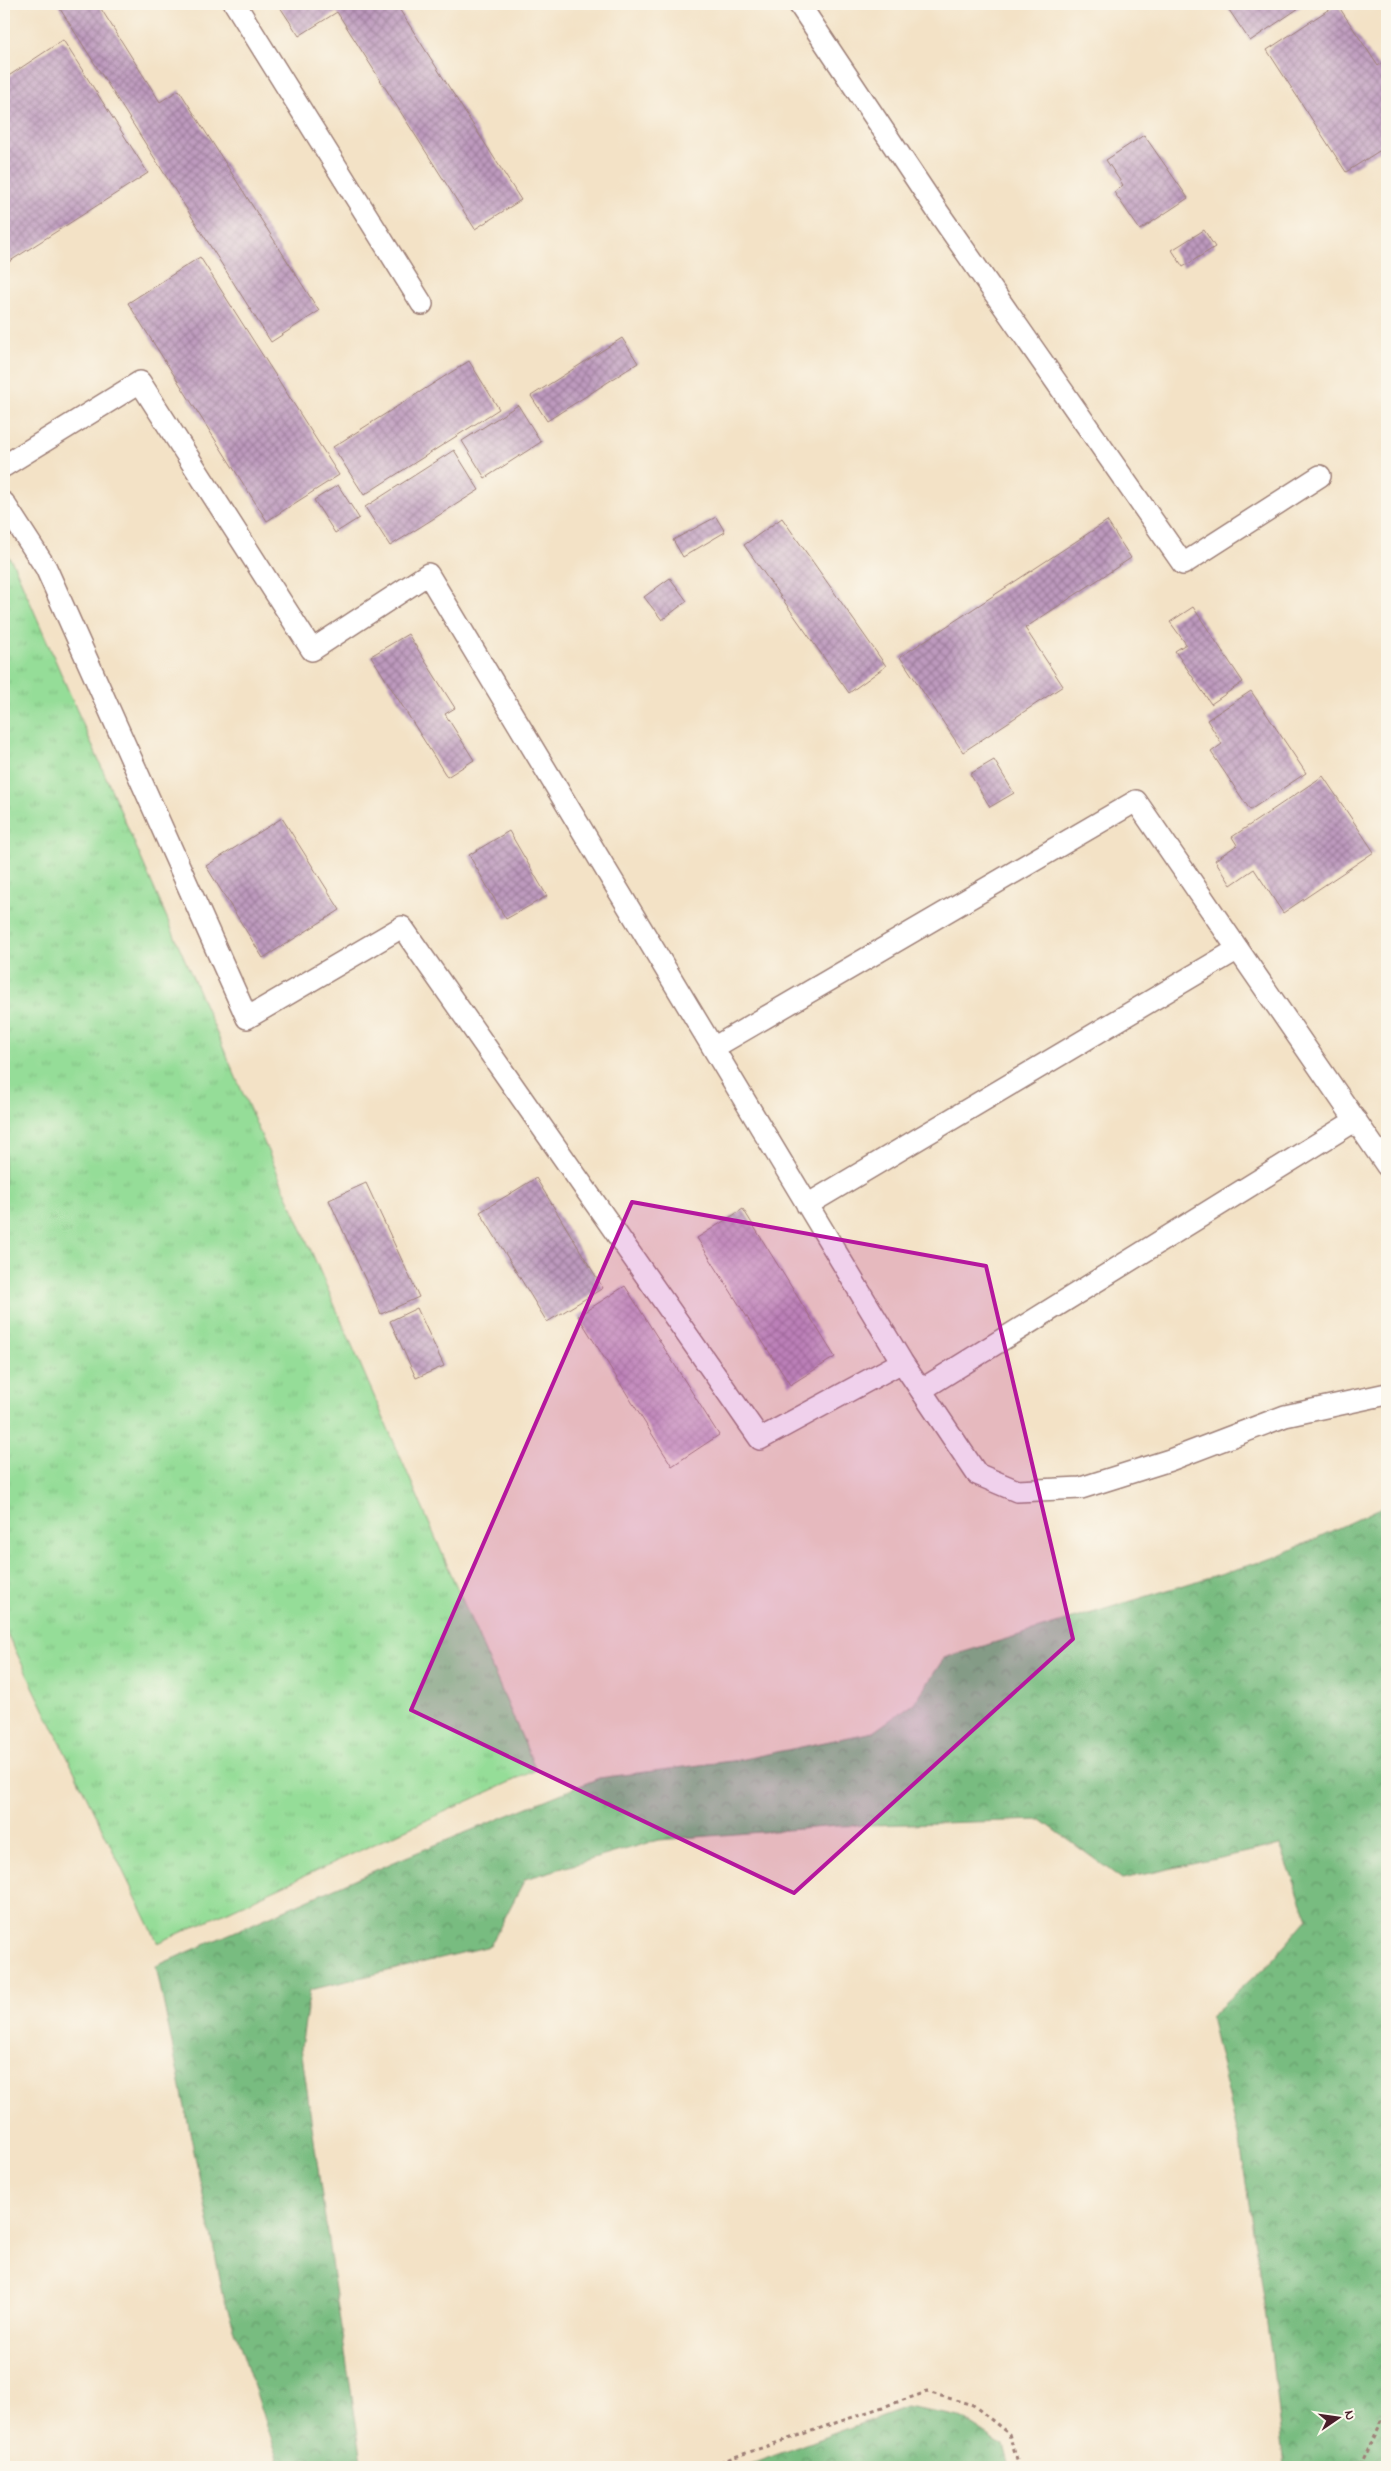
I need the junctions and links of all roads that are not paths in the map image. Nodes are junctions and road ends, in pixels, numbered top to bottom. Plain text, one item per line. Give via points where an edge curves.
1 (235, 4) edge
2 (799, 4) edge
3 (422, 304) dead end
4 (4, 466) edge
5 (1320, 476) dead end
6 (4, 503) edge
7 (1238, 949) junction
8 (714, 1048) junction
9 (1356, 1120) junction
10 (1387, 1166) edge
11 (807, 1205) junction
12 (902, 1362) junction
13 (920, 1390) junction
14 (1387, 1394) edge

1 - 3 lane
2 - 5 lane via 938,212 1183,564
4 - 8 lane via 140,382 312,650 428,574
6 - 12 lane via 46,568 246,1018 402,927 760,1439
7 - 8 lane via 1136,801
7 - 9 lane
7 - 11 lane
8 - 11 lane
9 - 10 lane
9 - 13 lane
11 - 12 lane
12 - 13 lane
13 - 14 lane via 977,1474 1017,1491 1081,1488 1170,1460 1285,1416

